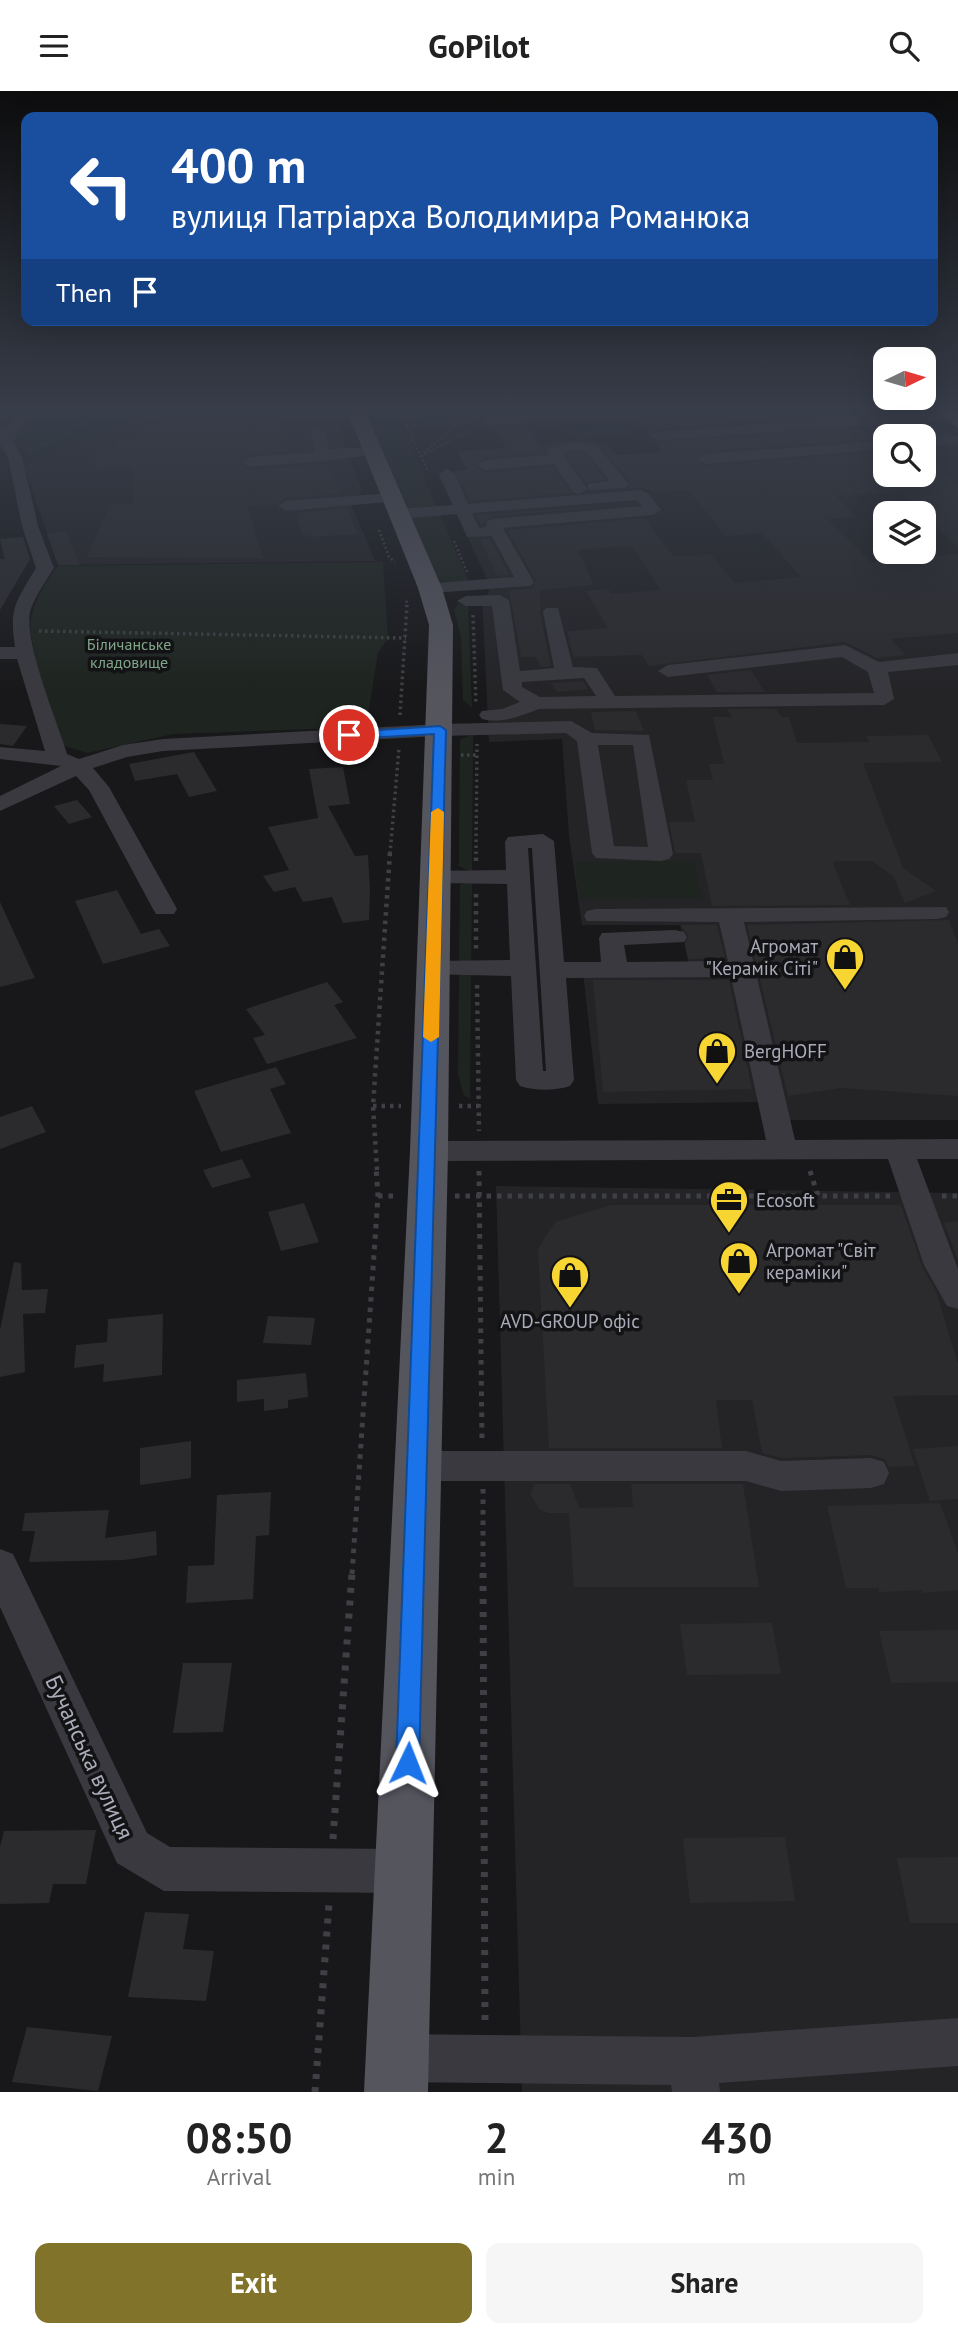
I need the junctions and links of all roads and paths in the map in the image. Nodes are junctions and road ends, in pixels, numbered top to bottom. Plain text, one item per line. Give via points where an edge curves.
1 (25, 506) edge
2 (387, 506) edge
3 (388, 506) edge
4 (409, 506) edge
5 (441, 506) edge
6 (451, 506) edge
7 (461, 506) edge
8 (650, 506) edge
9 (442, 510) junction
10 (497, 531) junction
11 (401, 568) dead end
12 (424, 591) junction
13 (472, 593) junction
14 (552, 612) dead end
15 (21, 632) junction
16 (406, 638) junction
17 (0, 653) edge
18 (25, 653) junction
19 (958, 659) edge
20 (876, 668) junction
21 (668, 671) dead end
22 (565, 674) junction
23 (511, 677) junction
24 (610, 702) junction
25 (536, 703) junction
26 (477, 722) junction
27 (440, 723) junction
28 (400, 733) junction
29 (587, 739) junction
30 (0, 753) edge
31 (68, 762) junction
32 (0, 804) edge
33 (475, 876) junction
34 (436, 877) junction
35 (518, 877) junction
36 (165, 909) dead end
37 (937, 912) dead end
38 (730, 915) junction
39 (596, 916) dead end
40 (675, 937) dead end
41 (522, 968) junction
42 (433, 969) junction
43 (477, 969) junction
44 (742, 969) junction
45 (552, 970) junction
46 (615, 970) junction
47 (783, 1149) junction
48 (900, 1149) junction
49 (958, 1149) edge
50 (479, 1151) junction
51 (428, 1173) junction
52 (377, 1196) junction
53 (479, 1196) junction
54 (917, 1196) junction
55 (958, 1196) edge
56 (958, 1297) edge
57 (418, 1466) junction
58 (482, 1467) junction
59 (872, 1473) dead end
60 (0, 1566) edge
61 (331, 1871) junction
62 (404, 1871) junction
63 (958, 2042) edge
64 (485, 2061) junction
65 (396, 2075) edge
66 (695, 2077) edge
67 (315, 2092) edge

1 - 15 street via 44,568 22,608
2 - 11 path via 389,557
3 - 12 main road
4 - 9 street
5 - 9 path
6 - 9 street
7 - 10 street via 473,533
8 - 10 street via 653,510 493,524
9 - 13 path
10 - 13 street via 526,582
12 - 13 street
12 - 16 path
12 - 27 main road via 441,625
13 - 23 street via 500,600
13 - 26 path
14 - 22 street
15 - 16 path
15 - 18 street
16 - 28 path
17 - 18 street
18 - 31 street
19 - 20 street
20 - 21 street via 853,654 837,651
20 - 24 street via 884,699
22 - 23 street
22 - 24 street via 590,672
23 - 25 street via 513,691
24 - 25 street
25 - 26 street
26 - 27 street
26 - 29 street via 571,727
26 - 33 path
27 - 28 street
27 - 34 main road
28 - 31 street via 163,745
28 - 52 path via 373,1106
29 - 29 street via 604,853 661,854 642,739
30 - 31 street
31 - 32 street
31 - 36 street via 98,787
33 - 34 street
33 - 35 street
33 - 43 path
34 - 42 main road
35 - 41 street
35 - 45 street via 516,842 543,841
37 - 38 street
38 - 39 street
38 - 44 street
40 - 46 street via 611,938
41 - 43 street
41 - 45 street via 530,1080 560,1080
42 - 43 street
42 - 51 main road
43 - 50 path
44 - 46 street
44 - 47 street
45 - 46 street
47 - 48 street
47 - 50 street
48 - 49 street
48 - 54 street
50 - 51 street
50 - 53 path
51 - 52 path
51 - 53 path
51 - 57 main road
52 - 61 path
53 - 54 path
53 - 58 path
54 - 55 path
54 - 56 street via 940,1265
57 - 58 street
57 - 62 main road
58 - 59 street via 746,1466 781,1476
58 - 64 path
60 - 61 street, Бучанська вулиця via 132,1848 164,1869
61 - 62 street, Бучанська вулиця
61 - 67 path
62 - 65 main road
63 - 66 street
64 - 65 street
64 - 66 street

